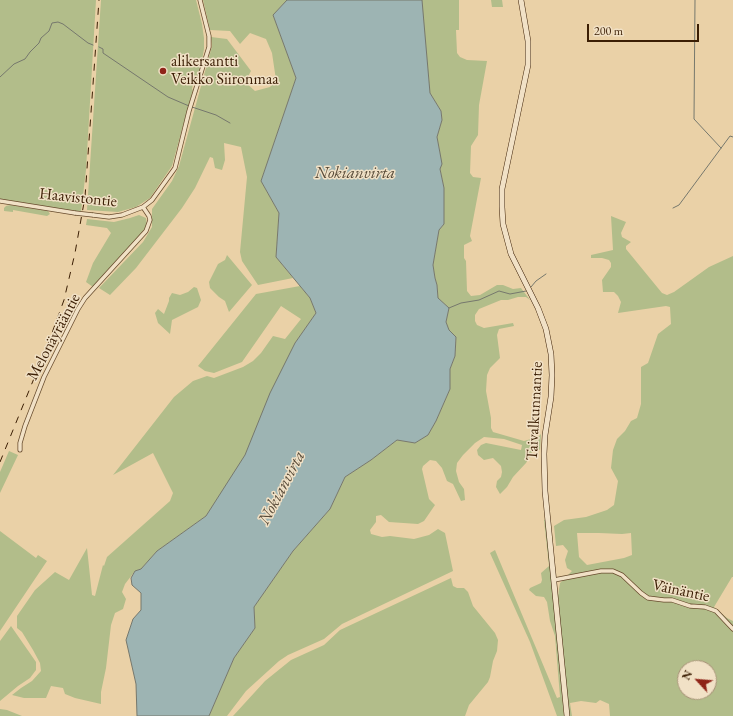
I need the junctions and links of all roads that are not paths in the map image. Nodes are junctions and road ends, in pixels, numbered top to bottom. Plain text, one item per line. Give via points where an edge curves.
1 (200, 0) edge
2 (521, 0) edge
3 (0, 201) edge
4 (143, 207) junction
5 (20, 450) dead end
6 (554, 580) junction
7 (733, 629) edge
8 (567, 716) edge

1 - 4 street, Haavistontie via 209,36 206,61 175,168 152,200
2 - 6 street, Taivalkunnantie via 528,41 528,65 502,189 502,207 503,224 511,254 538,308 551,354 551,397 544,454
3 - 4 street, Haavistontie, bridge via 109,217
4 - 5 street, Melonäyrääntie via 150,220 146,231 78,309 44,377 25,426
6 - 7 street, Väinäntie via 613,571 622,575 648,598 672,600 716,611
6 - 8 street, Taivalkunnantie

